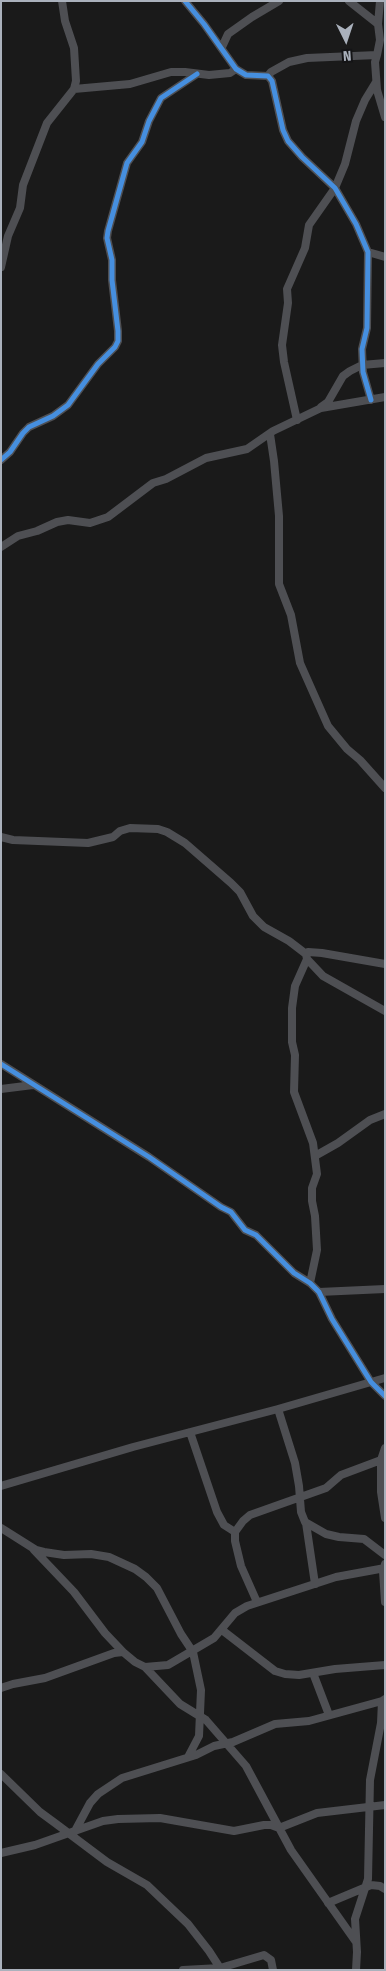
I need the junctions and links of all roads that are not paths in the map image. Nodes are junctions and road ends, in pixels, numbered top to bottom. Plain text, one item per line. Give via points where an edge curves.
1 (62, 1) edge
2 (185, 1) edge
3 (279, 1) edge
4 (349, 1) edge
5 (380, 1) edge
6 (378, 24) junction
7 (222, 47) junction
8 (377, 55) junction
9 (236, 69) junction
10 (196, 74) junction
11 (268, 76) junction
12 (376, 82) junction
13 (74, 89) junction
14 (385, 117) edge
15 (335, 188) junction
16 (368, 252) junction
17 (385, 257) edge
18 (1, 267) edge
19 (385, 363) edge
20 (362, 366) junction
21 (385, 397) edge
22 (371, 400) junction
23 (321, 408) junction
24 (297, 420) junction
25 (270, 434) junction
26 (1, 460) edge
27 (1, 547) edge
28 (385, 788) edge
29 (1, 837) edge
30 (306, 956) junction
31 (385, 964) edge
32 (385, 1011) edge
33 (1, 1064) edge
34 (33, 1085) junction
35 (1, 1088) edge
36 (385, 1114) edge
37 (315, 1156) junction
38 (310, 1283) junction
39 (385, 1289) edge
40 (319, 1292) junction
41 (385, 1378) edge
42 (371, 1382) junction
43 (385, 1396) edge
44 (278, 1409) junction
45 (190, 1432) junction
46 (385, 1448) edge
47 (380, 1460) junction
48 (1, 1486) edge
49 (300, 1497) junction
50 (385, 1518) edge
51 (306, 1523) junction
52 (1, 1528) edge
53 (235, 1532) junction
54 (32, 1547) junction
55 (385, 1555) edge
56 (384, 1567) edge
57 (316, 1584) junction
58 (257, 1602) junction
59 (385, 1602) edge
60 (222, 1630) junction
61 (123, 1652) junction
62 (193, 1652) junction
63 (385, 1664) edge
64 (145, 1667) junction
65 (313, 1673) junction
66 (1, 1688) edge
67 (383, 1700) edge
68 (200, 1715) junction
69 (329, 1715) junction
70 (227, 1744) junction
71 (188, 1757) junction
72 (1, 1774) edge
73 (385, 1804) edge
74 (370, 1807) junction
75 (279, 1828) junction
76 (72, 1832) junction
77 (1, 1853) edge
78 (367, 1886) junction
79 (385, 1889) edge
80 (328, 1903) junction
81 (356, 1942) junction
82 (220, 1968) junction
83 (183, 1970) edge
84 (273, 1970) edge
85 (356, 1970) edge

1 - 13 street via 74,46
2 - 7 street
3 - 7 street via 228,34
4 - 6 street
5 - 6 street
6 - 8 street via 380,40
7 - 9 street
8 - 11 street via 307,58 289,62
8 - 12 street
9 - 10 street via 223,74
9 - 11 street via 246,75
10 - 13 street via 171,72 130,84
10 - 26 street via 161,98 142,142 127,163 107,238 118,331 115,347 68,405 29,427
11 - 15 street via 288,141
12 - 14 street
12 - 15 street via 356,120
13 - 18 street via 47,122 22,191 20,208 8,236
15 - 16 street
15 - 24 street via 309,225 305,248 287,289 282,345
16 - 17 street
16 - 20 street via 367,328
19 - 20 street
20 - 22 street
20 - 23 street via 343,376
21 - 22 street
22 - 23 street
23 - 24 street
24 - 25 street
25 - 27 street via 247,449 206,458 153,483 108,516 90,523 57,522 18,536
25 - 28 street via 279,516 279,584 291,615 300,663 328,726
29 - 30 street via 88,843 113,837 130,828 166,832 185,843 231,883 264,927 289,941
30 - 31 street via 308,952 322,953
30 - 32 street via 323,976
30 - 37 street via 293,996 294,1092
33 - 34 street
34 - 35 street
34 - 38 street via 231,1212 245,1230
36 - 37 street via 370,1120
37 - 38 street via 317,1174 312,1201 317,1250
38 - 40 street
39 - 40 street
40 - 42 street
41 - 42 street
42 - 43 street
42 - 44 street
44 - 45 street
44 - 49 street via 295,1463
45 - 48 street
45 - 53 street via 217,1512 224,1525
46 - 47 street
47 - 49 street via 341,1475 326,1488
47 - 50 street
49 - 51 street
49 - 53 street via 250,1516
51 - 55 street via 326,1534 364,1540
51 - 57 street
52 - 54 street
53 - 58 street via 240,1566
54 - 61 street
54 - 62 street via 57,1554 109,1557 135,1569 157,1588
56 - 57 street
56 - 59 street
57 - 58 street
58 - 60 street via 235,1612
60 - 62 street
60 - 65 street via 275,1671 299,1675
61 - 64 street
61 - 66 street via 45,1678
62 - 64 street via 168,1665
62 - 68 street via 200,1690
63 - 65 street
64 - 68 street via 180,1704
65 - 69 street
67 - 69 street
67 - 74 street via 370,1780
68 - 70 street
68 - 71 street via 199,1736
69 - 70 street via 309,1721 275,1724
70 - 71 street
70 - 75 street via 250,1771
71 - 76 street via 122,1778 90,1803
72 - 76 street via 40,1812
73 - 74 street
74 - 75 street via 317,1813
74 - 78 street
75 - 76 street via 264,1825 234,1831 160,1818 103,1821
75 - 80 street
76 - 77 street
76 - 82 street via 107,1862 147,1886 188,1924
78 - 79 street
78 - 80 street
78 - 81 street via 355,1919
80 - 81 street
81 - 85 street
82 - 83 street
82 - 84 street via 264,1955 270,1960

